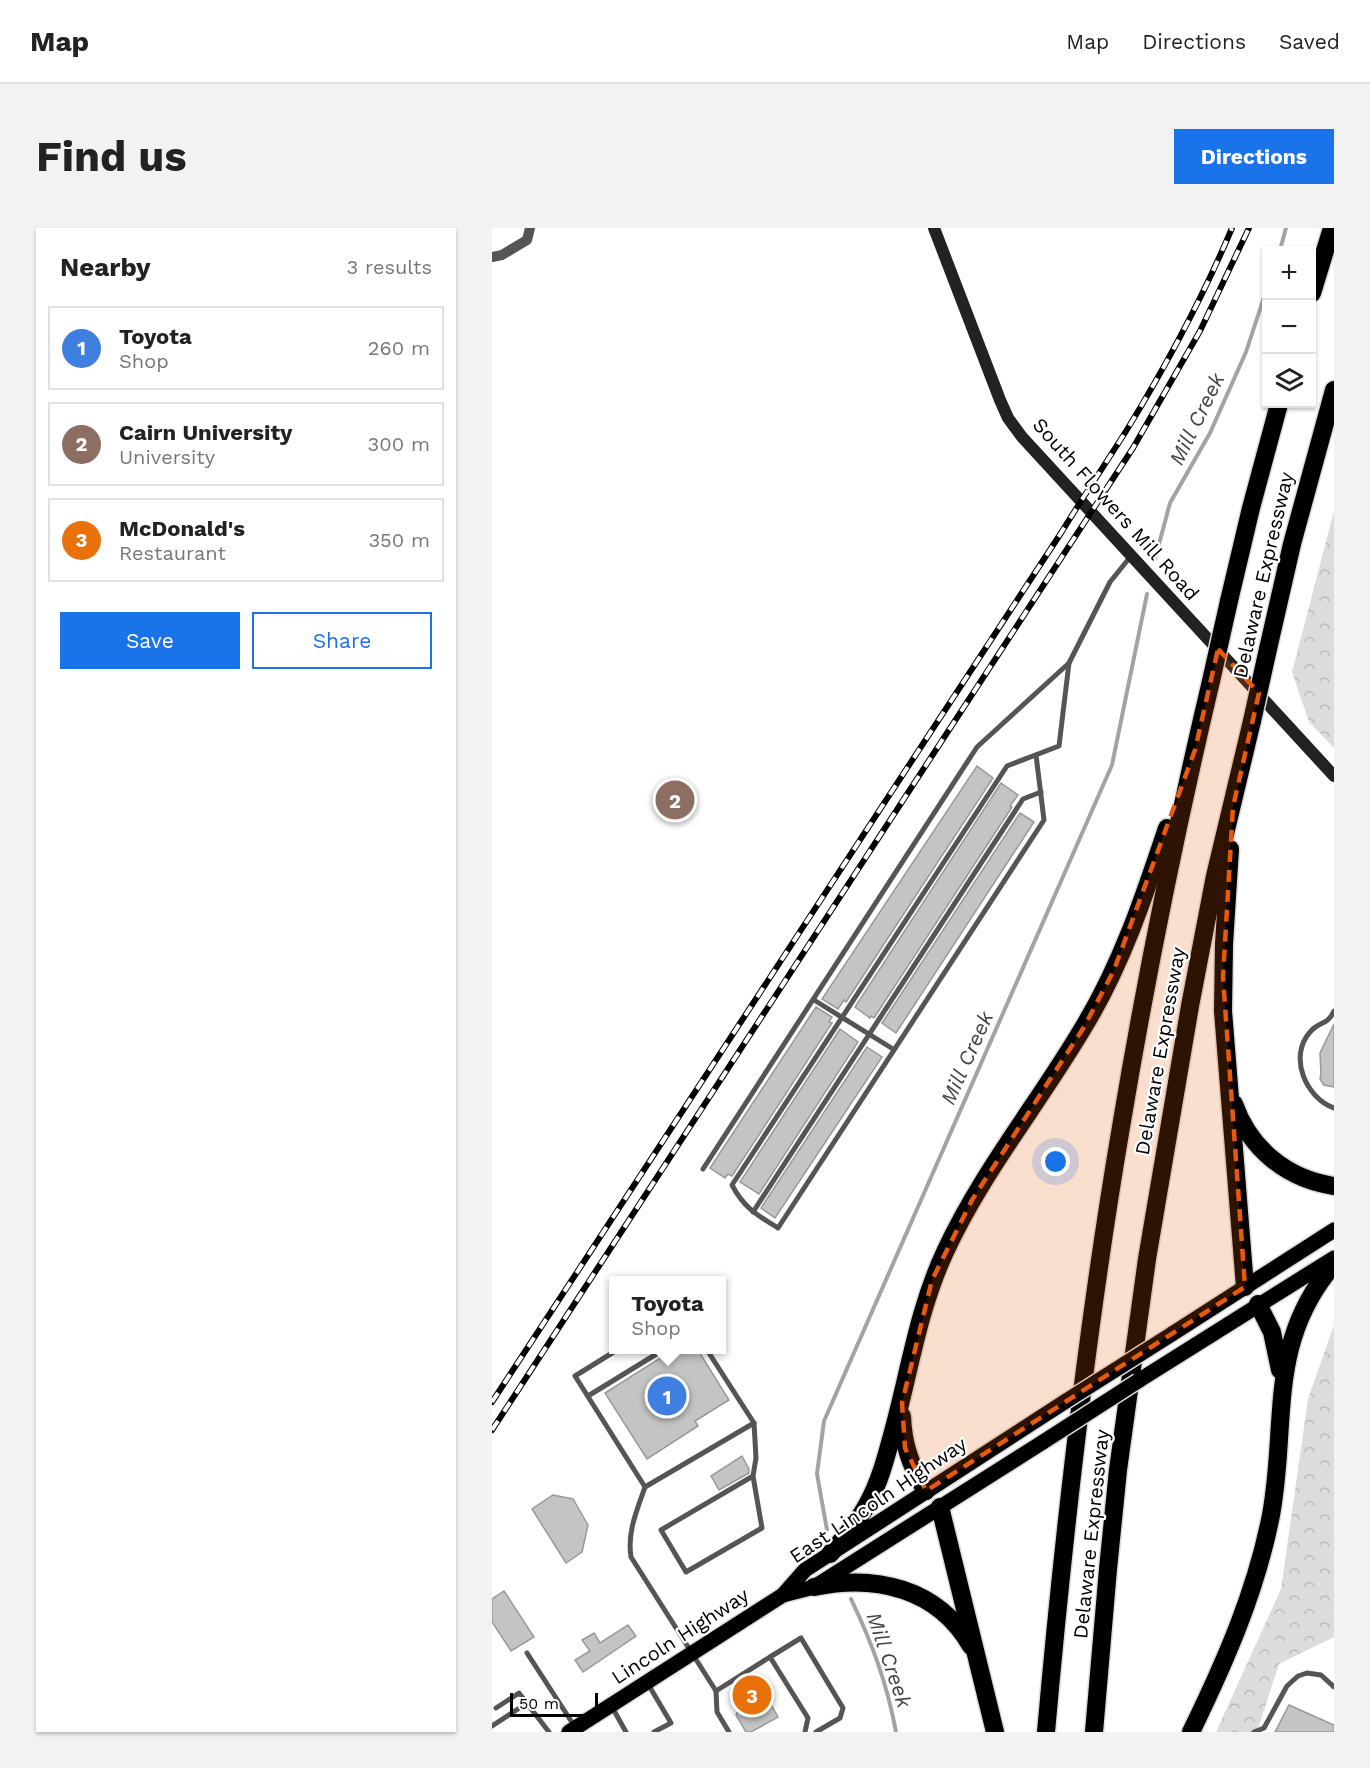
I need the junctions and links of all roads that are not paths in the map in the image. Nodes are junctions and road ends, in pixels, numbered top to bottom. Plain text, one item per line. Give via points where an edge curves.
1 (530, 228) edge
2 (933, 228) edge
3 (1332, 228) edge
4 (492, 257) edge
5 (1316, 278) edge
6 (1334, 390) edge
7 (1278, 408) edge
8 (1132, 555) junction
9 (1069, 663) junction
10 (1195, 750) junction
11 (1036, 755) junction
12 (1334, 776) edge
13 (1041, 792) junction
14 (1233, 807) junction
15 (813, 1000) junction
16 (1334, 1011) edge
17 (843, 1019) junction
18 (868, 1035) junction
19 (893, 1049) junction
20 (1228, 1088) junction
21 (1334, 1107) edge
22 (703, 1169) dead end
23 (1334, 1186) edge
24 (753, 1212) junction
25 (1334, 1230) edge
26 (1334, 1258) edge
27 (1334, 1264) edge
28 (1245, 1287) junction
29 (1258, 1304) junction
30 (611, 1354) edge
31 (656, 1354) edge
32 (710, 1354) edge
33 (1282, 1384) junction
34 (588, 1396) junction
35 (902, 1403) junction
36 (754, 1423) junction
37 (753, 1476) junction
38 (645, 1487) junction
39 (926, 1491) junction
40 (940, 1507) junction
41 (830, 1554) junction
42 (814, 1587) junction
43 (783, 1595) junction
44 (527, 1653) dead end
45 (692, 1653) junction
46 (770, 1657) junction
47 (978, 1657) junction
48 (647, 1682) junction
49 (1334, 1687) edge
50 (716, 1691) junction
51 (527, 1703) junction
52 (611, 1705) junction
53 (496, 1708) dead end
54 (492, 1726) edge
55 (572, 1730) edge
56 (549, 1732) edge
57 (626, 1732) edge
58 (654, 1732) edge
59 (729, 1732) edge
60 (805, 1732) edge
61 (816, 1732) edge
62 (995, 1732) edge
63 (1046, 1732) edge
64 (1094, 1732) edge
65 (1191, 1732) edge
66 (1254, 1732) edge

1 - 4 street via 527,240
2 - 8 main road, South Flowers Mill Road via 1008,418 1033,451
3 - 5 highway
6 - 14 highway, Delaware Expressway, bridge via 1295,534
7 - 10 highway, Delaware Expressway, bridge
8 - 9 lane via 1110,582
8 - 12 main road, South Flowers Mill Road
9 - 11 lane via 1059,746
9 - 15 lane via 977,747
10 - 35 highway via 1114,970 1084,1027 990,1168 944,1254 924,1305
10 - 63 highway, Delaware Expressway via 1120,1127 1070,1486
11 - 13 lane
11 - 17 lane via 1007,766
13 - 18 lane via 1023,799
13 - 19 lane via 1044,820
14 - 20 highway via 1223,977
14 - 64 highway, Delaware Expressway via 1215,876 1190,1006 1149,1248 1118,1470
15 - 17 lane
15 - 22 lane
16 - 21 lane via 1330,1020 1308,1034 1301,1055 1303,1076 1312,1093
17 - 18 lane
17 - 24 lane via 732,1185
18 - 19 lane
18 - 24 lane
19 - 24 lane via 778,1228
20 - 23 highway via 1242,1123 1258,1147 1298,1176
20 - 28 highway
25 - 28 main road, East Lincoln Highway
26 - 29 main road, East Lincoln Highway
27 - 33 highway via 1317,1286 1298,1323
28 - 29 main road
28 - 39 main road, East Lincoln Highway, bridge
29 - 33 highway via 1276,1344
29 - 40 main road, East Lincoln Highway, bridge
30 - 34 lane via 575,1377
31 - 34 lane
32 - 36 lane
33 - 65 highway via 1276,1483 1260,1560 1234,1639
34 - 38 lane
35 - 39 highway via 905,1448
35 - 41 highway via 884,1466 868,1503
36 - 37 lane
36 - 38 lane
37 - 37 lane via 762,1528 686,1572 661,1530
38 - 45 lane via 630,1533 632,1557
39 - 40 main road
39 - 41 main road, East Lincoln Highway
40 - 42 main road, East Lincoln Highway
40 - 47 highway
41 - 43 main road, East Lincoln Highway via 804,1570
42 - 43 main road, East Lincoln Highway
42 - 47 highway via 863,1581 906,1591 946,1615
43 - 45 main road, Lincoln Highway
44 - 55 lane
45 - 48 main road, Lincoln Highway
45 - 50 lane
46 - 50 lane
46 - 60 lane via 808,1718
46 - 61 lane via 801,1638 843,1708 840,1718
47 - 62 highway
48 - 52 main road, Lincoln Highway
48 - 58 lane via 671,1723
49 - 66 lane via 1321,1674 1298,1676 1287,1686 1264,1728
50 - 59 lane via 717,1712
51 - 53 lane via 519,1693
51 - 54 lane
51 - 56 lane
52 - 55 main road, Lincoln Highway
52 - 57 lane

